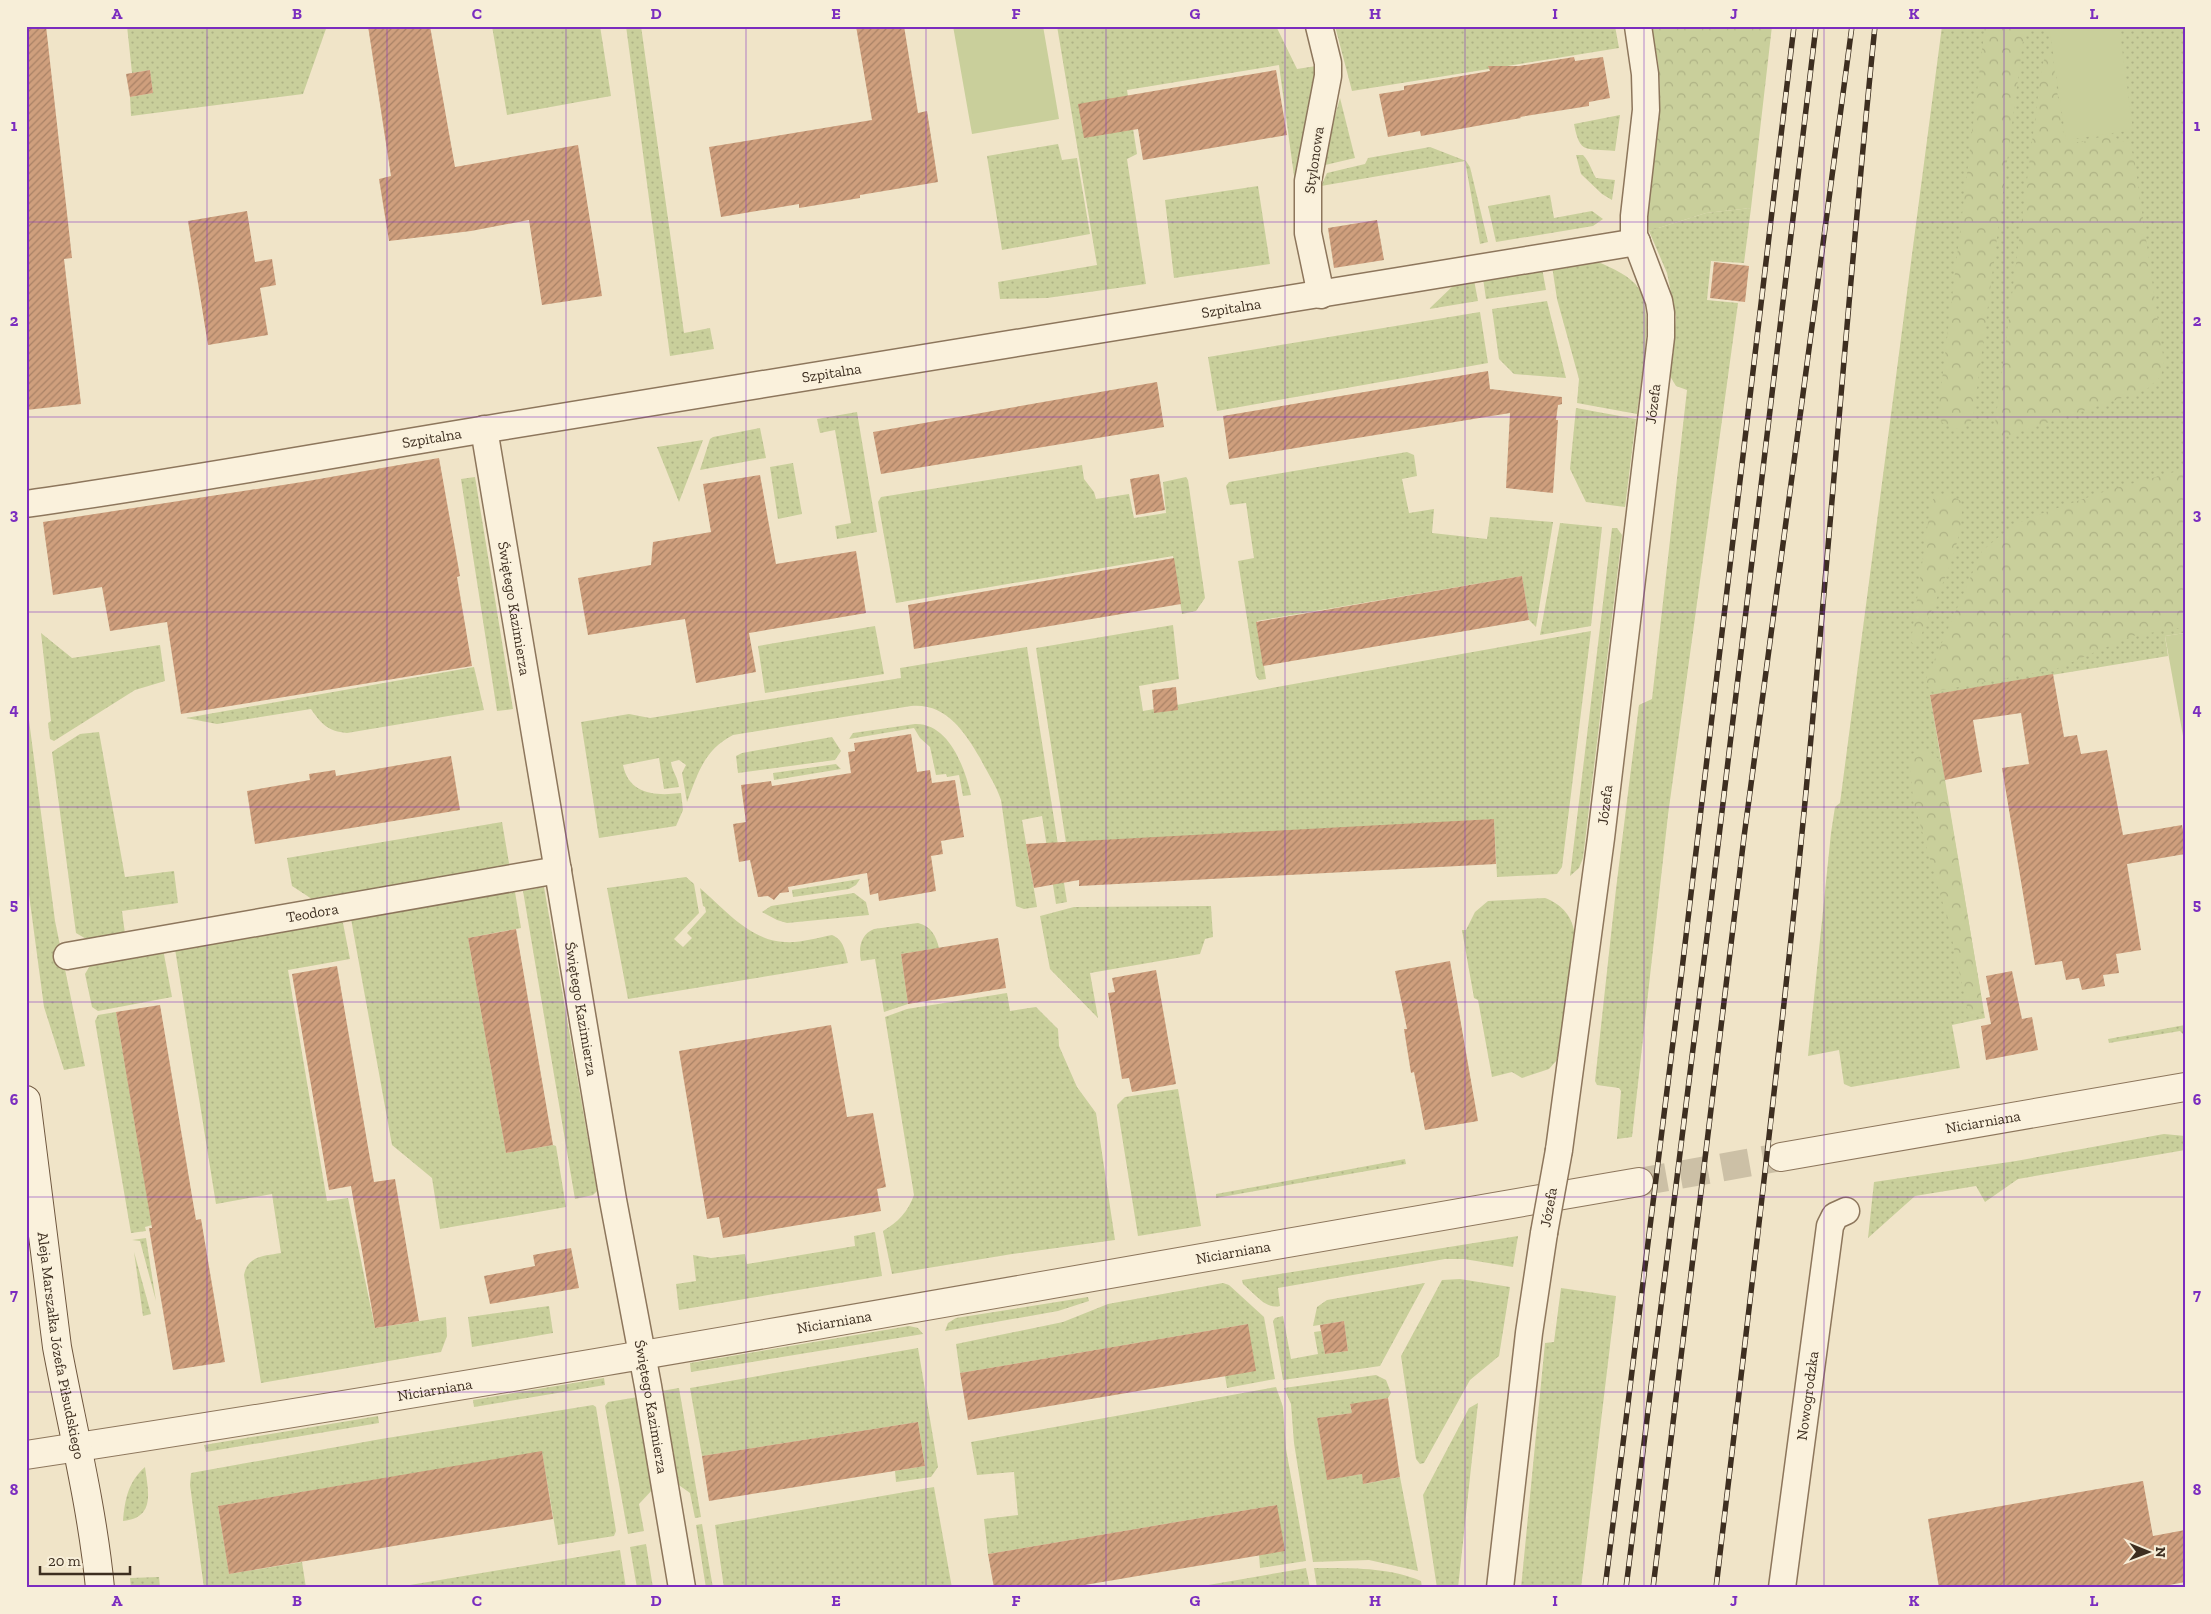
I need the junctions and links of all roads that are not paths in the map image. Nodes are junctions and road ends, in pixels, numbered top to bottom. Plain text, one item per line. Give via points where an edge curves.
1 (1319, 26) edge
2 (1638, 26) edge
3 (1637, 242) junction
4 (1321, 294) junction
5 (484, 430) junction
6 (26, 504) edge
7 (558, 870) junction
8 (67, 956) dead end
9 (2185, 1087) edge
10 (26, 1100) edge
11 (1781, 1158) tunnel mouth
12 (1639, 1182) tunnel mouth
13 (1846, 1211) dead end
14 (642, 1355) junction
15 (76, 1447) junction
16 (26, 1455) edge
17 (100, 1588) edge
18 (682, 1588) edge
19 (1500, 1588) edge
20 (1782, 1588) edge

1 - 4 street, Stylonowa via 1328,76 1308,181 1308,233
2 - 3 street, Józefa via 1644,58 1646,110 1634,216
3 - 4 street, Szpitalna
3 - 19 street, Józefa, bridge via 1659,301 1661,337 1602,828 1559,1150 1529,1333
4 - 5 street, Szpitalna
5 - 6 street, Szpitalna via 141,488
5 - 7 street, Świętego Kazimierza
7 - 8 street, Teodora
7 - 14 street, Świętego Kazimierza
9 - 11 street, Niciarniana
10 - 15 street, Aleja Marszałka Józefa Piłsudskiego via 57,1346
12 - 14 street, Niciarniana
13 - 20 street, Nowogrodzka via 1835,1216 1830,1226
14 - 15 street, Niciarniana via 197,1430
14 - 18 street, Świętego Kazimierza
15 - 16 street, Niciarniana
15 - 17 street, Aleja Marszałka Józefa Piłsudskiego via 93,1524

